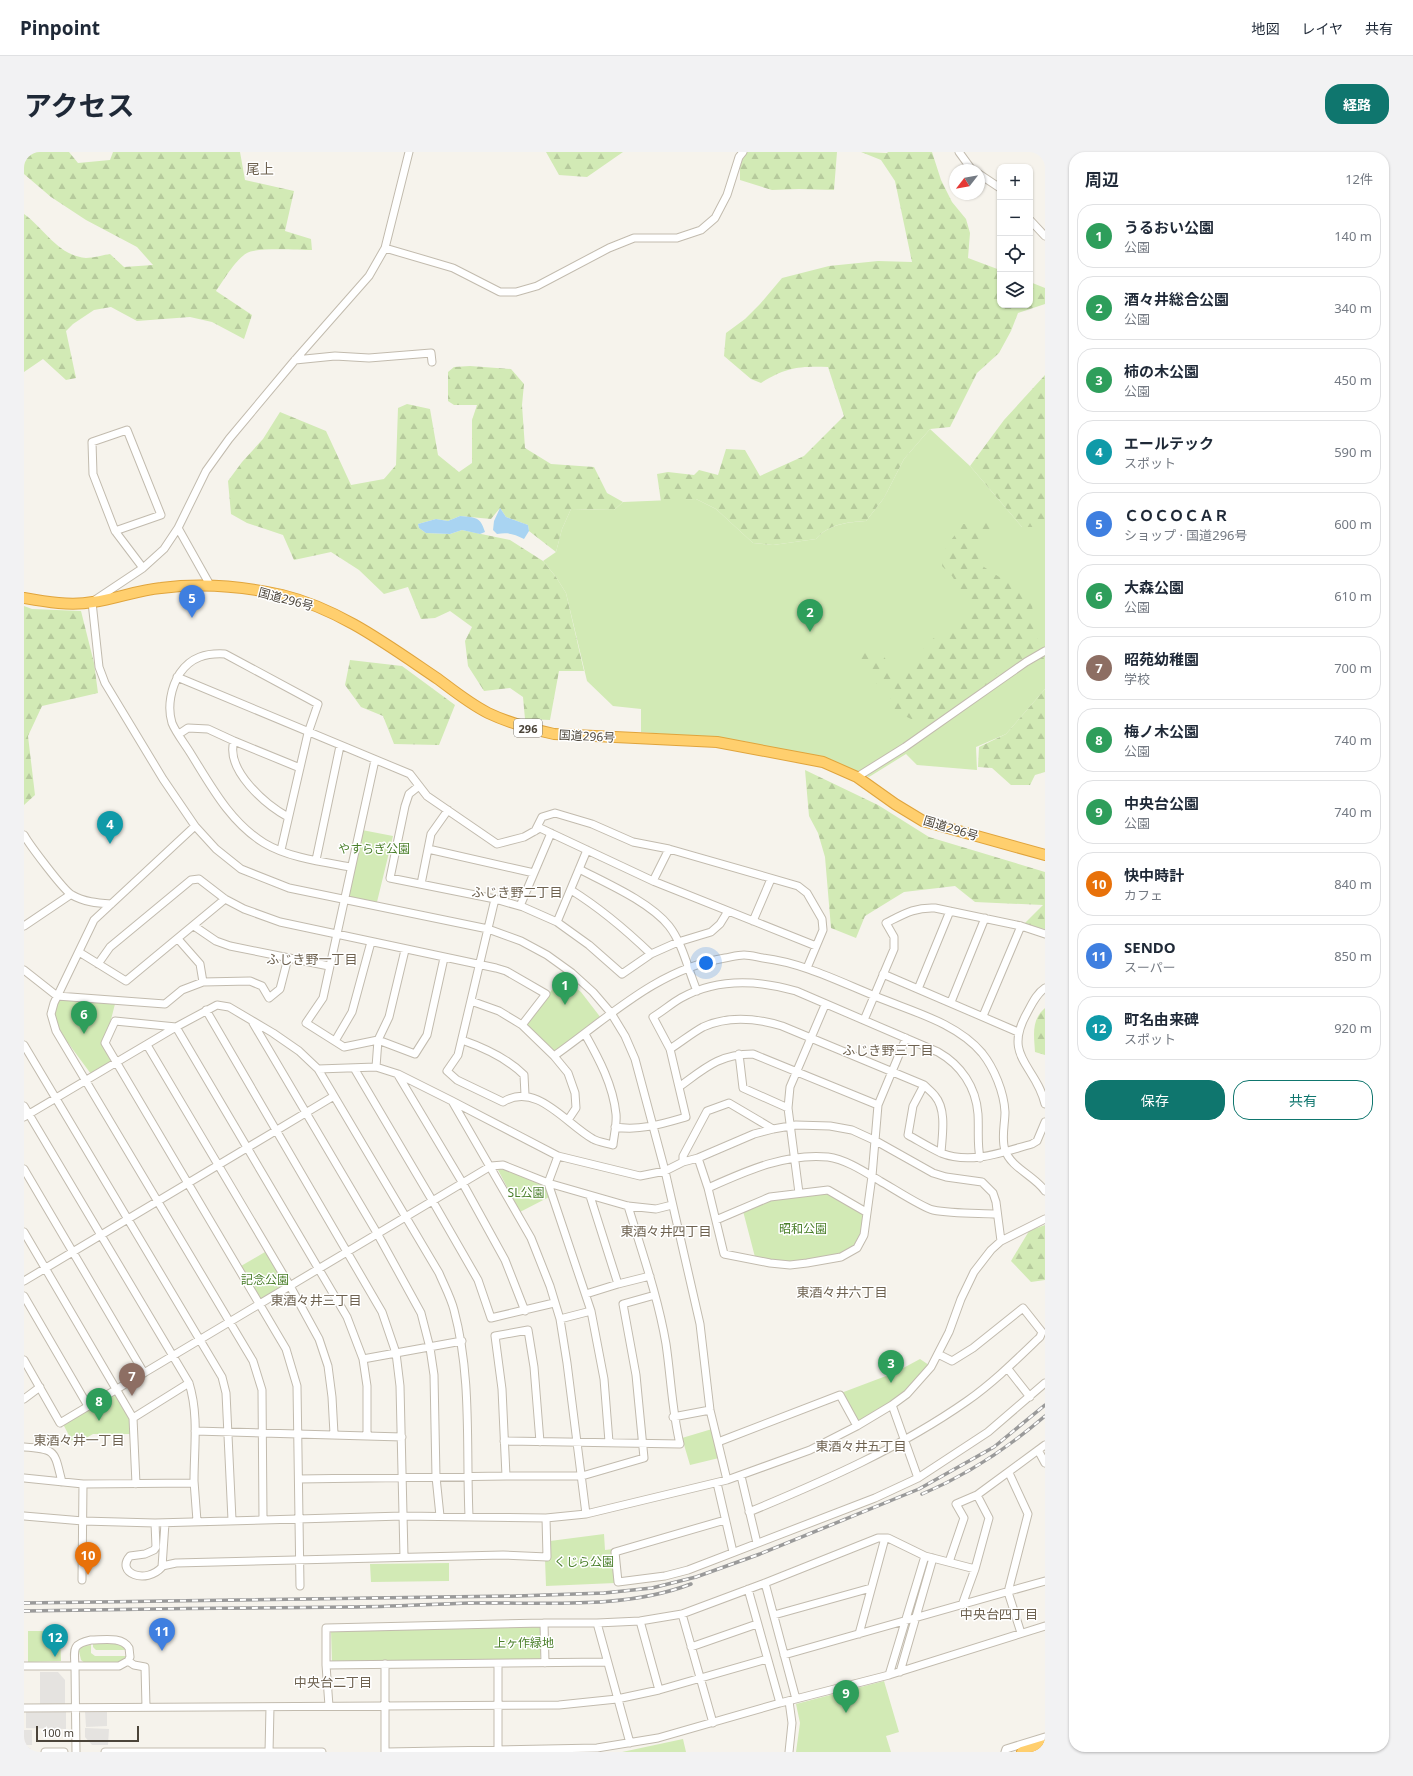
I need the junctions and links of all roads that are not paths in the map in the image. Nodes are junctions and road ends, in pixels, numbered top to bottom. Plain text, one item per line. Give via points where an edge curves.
1 (409, 152) edge
2 (743, 152) edge
3 (959, 152) edge
4 (968, 164) edge
5 (985, 178) edge
6 (997, 186) edge
7 (1033, 223) edge
8 (1045, 236) edge
9 (385, 248) junction
10 (295, 360) junction
11 (432, 362) dead end
12 (178, 528) junction
13 (115, 531) junction
14 (143, 568) junction
15 (210, 585) junction
16 (24, 598) edge
17 (92, 602) junction
18 (1045, 651) edge
19 (177, 677) junction
20 (308, 733) junction
21 (178, 734) junction
22 (234, 741) junction
23 (340, 746) junction
24 (375, 760) junction
25 (300, 768) junction
26 (857, 777) junction
27 (419, 786) junction
28 (448, 810) junction
29 (288, 817) junction
30 (195, 826) junction
31 (535, 831) junction
32 (552, 833) junction
33 (24, 835) edge
34 (428, 849) junction
35 (669, 849) junction
36 (281, 850) junction
37 (587, 850) junction
38 (1045, 855) edge
39 (316, 860) junction
40 (352, 867) junction
41 (579, 869) junction
42 (534, 873) junction
43 (771, 878) junction
44 (654, 882) junction
45 (421, 884) junction
46 (571, 890) junction
47 (70, 895) junction
48 (225, 899) junction
49 (495, 899) junction
50 (344, 900) junction
51 (111, 904) junction
52 (520, 906) junction
53 (728, 911) junction
54 (950, 911) junction
55 (985, 918) junction
56 (753, 921) junction
57 (557, 922) junction
58 (24, 926) edge
59 (194, 926) junction
60 (1021, 926) junction
61 (488, 929) junction
62 (338, 934) junction
63 (1045, 934) edge
64 (178, 939) junction
65 (371, 942) junction
66 (678, 942) junction
67 (816, 946) junction
68 (405, 950) junction
69 (79, 952) junction
70 (651, 954) junction
71 (288, 958) junction
72 (444, 958) junction
73 (98, 964) junction
74 (479, 965) junction
75 (329, 966) junction
76 (687, 967) junction
77 (807, 968) junction
78 (24, 970) edge
79 (883, 974) junction
80 (203, 982) junction
81 (1045, 988) edge
82 (918, 989) junction
83 (697, 991) junction
84 (57, 996) junction
85 (874, 996) junction
86 (471, 1001) junction
87 (951, 1002) junction
88 (825, 1004) junction
89 (206, 1010) junction
90 (611, 1013) junction
91 (983, 1016) junction
92 (864, 1020) junction
93 (253, 1022) junction
94 (522, 1025) junction
95 (176, 1027) junction
96 (1018, 1032) junction
97 (585, 1034) junction
98 (812, 1038) junction
99 (906, 1038) junction
100 (378, 1040) junction
101 (462, 1040) junction
102 (335, 1041) junction
103 (24, 1045) edge
104 (147, 1045) junction
105 (670, 1049) junction
106 (739, 1054) junction
107 (554, 1056) junction
108 (118, 1063) junction
109 (376, 1067) junction
110 (318, 1068) junction
111 (354, 1068) junction
112 (798, 1071) junction
113 (892, 1071) junction
114 (398, 1074) junction
115 (87, 1081) junction
116 (924, 1085) junction
117 (678, 1087) junction
118 (334, 1096) junction
119 (525, 1096) junction
120 (56, 1099) junction
121 (452, 1101) junction
122 (1045, 1104) edge
123 (878, 1105) junction
124 (24, 1106) edge
125 (788, 1108) junction
126 (306, 1113) junction
127 (26, 1116) edge
128 (568, 1120) junction
129 (1045, 1122) edge
130 (653, 1126) junction
131 (791, 1126) junction
132 (615, 1127) junction
133 (774, 1129) junction
134 (276, 1130) junction
135 (876, 1141) junction
136 (247, 1148) junction
137 (1005, 1152) junction
138 (941, 1153) junction
139 (558, 1156) junction
140 (698, 1158) junction
141 (980, 1158) junction
142 (794, 1159) junction
143 (683, 1162) junction
144 (218, 1165) junction
145 (491, 1166) junction
146 (24, 1169) edge
147 (665, 1171) junction
148 (872, 1176) junction
149 (462, 1182) junction
150 (188, 1183) junction
151 (548, 1183) junction
152 (708, 1188) junction
153 (1045, 1191) edge
154 (799, 1193) junction
155 (590, 1196) junction
156 (432, 1200) junction
157 (158, 1201) junction
158 (672, 1205) junction
159 (628, 1206) junction
160 (866, 1212) junction
161 (997, 1214) junction
162 (405, 1216) junction
163 (128, 1218) junction
164 (1045, 1219) edge
165 (716, 1220) junction
166 (24, 1232) edge
167 (377, 1232) junction
168 (100, 1235) junction
169 (1001, 1241) junction
170 (347, 1250) junction
171 (72, 1252) junction
172 (45, 1268) junction
173 (319, 1268) junction
174 (650, 1276) junction
175 (24, 1281) edge
176 (618, 1284) junction
177 (290, 1286) junction
178 (586, 1294) junction
179 (655, 1295) junction
180 (24, 1296) edge
181 (554, 1303) junction
182 (260, 1304) junction
183 (525, 1311) junction
184 (591, 1311) junction
185 (560, 1319) junction
186 (230, 1321) junction
187 (199, 1339) junction
188 (462, 1341) junction
189 (430, 1348) junction
190 (396, 1353) junction
191 (938, 1354) junction
192 (172, 1355) junction
193 (363, 1359) junction
194 (24, 1360) edge
195 (1008, 1369) junction
196 (144, 1374) junction
197 (189, 1383) junction
198 (1045, 1383) edge
199 (40, 1387) junction
200 (116, 1390) junction
201 (1030, 1397) junction
202 (24, 1398) edge
203 (88, 1406) junction
204 (892, 1406) junction
205 (710, 1410) junction
206 (673, 1417) junction
207 (133, 1418) junction
208 (857, 1426) junction
209 (196, 1430) junction
210 (228, 1432) junction
211 (263, 1433) junction
212 (298, 1434) junction
213 (334, 1434) junction
214 (368, 1436) junction
215 (402, 1437) junction
216 (904, 1440) junction
217 (504, 1441) junction
218 (540, 1442) junction
219 (577, 1442) junction
220 (609, 1442) junction
221 (718, 1442) junction
222 (644, 1443) junction
223 (1045, 1445) edge
224 (24, 1447) edge
225 (1038, 1450) junction
226 (1045, 1463) edge
227 (1009, 1473) junction
228 (506, 1476) junction
229 (582, 1476) junction
230 (741, 1476) junction
231 (436, 1477) junction
232 (467, 1477) junction
233 (24, 1478) edge
234 (403, 1478) junction
235 (918, 1478) junction
236 (299, 1479) junction
237 (728, 1480) junction
238 (62, 1482) junction
239 (194, 1482) junction
240 (717, 1483) junction
241 (83, 1484) junction
242 (136, 1484) junction
243 (977, 1495) junction
244 (749, 1512) junction
245 (586, 1514) junction
246 (24, 1516) edge
247 (403, 1516) junction
248 (440, 1516) junction
249 (468, 1516) junction
250 (546, 1518) junction
251 (263, 1519) junction
252 (299, 1519) junction
253 (232, 1520) junction
254 (725, 1520) junction
255 (83, 1521) junction
256 (198, 1521) junction
257 (155, 1523) junction
258 (164, 1523) junction
259 (885, 1538) junction
260 (756, 1544) junction
261 (733, 1552) junction
262 (924, 1556) junction
263 (404, 1557) junction
264 (933, 1558) junction
265 (300, 1559) junction
266 (949, 1562) junction
267 (162, 1566) junction
268 (975, 1569) junction
269 (82, 1580) dead end
270 (1045, 1581) edge
271 (765, 1583) junction
272 (300, 1586) dead end
273 (871, 1588) junction
274 (748, 1589) junction
275 (1008, 1592) junction
276 (962, 1605) junction
277 (682, 1614) junction
278 (774, 1615) junction
279 (916, 1619) junction
280 (640, 1621) junction
281 (905, 1622) junction
282 (544, 1623) junction
283 (597, 1623) junction
284 (757, 1624) junction
285 (1045, 1626) edge
286 (1020, 1633) junction
287 (859, 1634) junction
288 (691, 1646) junction
289 (784, 1655) junction
290 (767, 1659) junction
291 (128, 1662) junction
292 (607, 1662) junction
293 (545, 1663) junction
294 (385, 1664) junction
295 (498, 1664) junction
296 (326, 1665) junction
297 (24, 1666) edge
298 (75, 1666) junction
299 (900, 1672) junction
300 (889, 1675) junction
301 (700, 1679) junction
302 (659, 1690) junction
303 (617, 1699) junction
304 (793, 1700) junction
305 (780, 1703) junction
306 (384, 1705) junction
307 (498, 1705) junction
308 (329, 1706) junction
309 (146, 1707) junction
310 (270, 1707) junction
311 (24, 1708) edge
312 (76, 1708) junction
313 (713, 1723) junction
314 (1045, 1737) edge
315 (630, 1743) junction
316 (1045, 1745) edge
317 (498, 1751) junction
318 (45, 1752) edge
319 (64, 1752) edge
320 (76, 1752) edge
321 (105, 1752) edge
322 (130, 1752) edge
323 (270, 1752) edge
324 (322, 1752) edge
325 (386, 1752) edge
326 (435, 1752) edge
327 (790, 1752) edge
328 (1005, 1752) edge
329 (1022, 1752) edge

1 - 9 street
2 - 9 street via 739,157 727,195 715,218 701,230 677,238 634,238 609,248 537,286 516,292 500,292 453,268
3 - 4 street
5 - 6 street
7 - 8 street
9 - 10 street via 369,276
10 - 11 street via 335,356 369,358 431,354
10 - 12 street via 224,446 206,472
12 - 14 street via 164,549
12 - 15 street
13 - 13 street via 94,474 92,442 127,430 161,515
13 - 14 street
14 - 17 street
15 - 17 highway, 国道296号 / 296 via 161,588
15 - 26 highway, 国道296号 / 296 via 281,595 337,615 367,631 487,712 530,729 554,734 717,742 823,762
16 - 17 highway, 国道296号 / 296 via 53,602
17 - 30 street via 99,667 105,683 163,780
18 - 26 street
19 - 20 street
19 - 20 street via 184,667 199,656 225,654 318,704
19 - 21 street via 170,696 170,706 172,723
20 - 23 street
20 - 25 street
21 - 22 street via 188,728 208,728
21 - 36 street via 231,816 264,843
22 - 25 street
22 - 29 street via 233,757 248,782 258,796
23 - 24 street
23 - 39 street
24 - 27 street via 410,774
24 - 40 street
25 - 29 street
26 - 38 highway, 国道296号 / 296 via 923,821
27 - 28 street via 427,796
27 - 45 street via 409,794 405,806 390,878
28 - 31 street via 497,844 524,837
28 - 34 street via 431,834
29 - 36 street
30 - 50 street via 216,849 241,869 289,888
30 - 51 street
31 - 32 street via 540,828
31 - 35 street via 542,817 555,813 592,824 633,842
32 - 37 street
32 - 42 street
33 - 47 street
34 - 42 street
34 - 45 street
35 - 43 street
35 - 44 street
36 - 39 street
37 - 41 street
37 - 44 street
39 - 40 street
40 - 50 street
41 - 46 street
41 - 66 street via 649,908 669,926
42 - 52 street
43 - 56 street
43 - 67 street via 798,886 807,893 822,919 823,930
44 - 53 street
45 - 49 street
46 - 57 street
46 - 70 street via 595,905
47 - 51 street via 89,902
47 - 58 street
48 - 59 street
48 - 62 street via 280,922
48 - 73 street via 199,879 191,880 110,947
49 - 52 street
49 - 61 street
50 - 61 street
50 - 62 street
51 - 69 street via 94,920
52 - 57 street
53 - 56 street
53 - 66 street via 711,932
54 - 55 street
54 - 79 street via 924,907 912,909 886,923 895,942
54 - 82 street
55 - 60 street
55 - 87 street
56 - 67 street
57 - 70 street via 589,945 622,974
59 - 64 street
59 - 71 street via 216,941
60 - 63 street
60 - 91 street
61 - 74 street
61 - 90 street via 521,941 559,963 593,992
62 - 65 street
62 - 75 street
64 - 73 street via 126,981
64 - 80 street via 200,964
65 - 68 street
65 - 102 street via 352,1012
66 - 70 street
66 - 76 street
67 - 77 street
68 - 72 street
68 - 100 street via 390,1017
69 - 73 street
69 - 84 street
71 - 75 street
71 - 80 street via 280,989 269,998 262,986 250,982
72 - 74 street
72 - 100 street via 427,1035 415,1054
74 - 86 street
74 - 94 street via 506,971 546,994
75 - 102 street via 323,998 306,1023
76 - 77 street via 744,955
76 - 83 street
76 - 90 street via 659,980
77 - 85 street
78 - 84 street
79 - 82 street
79 - 85 street
80 - 84 street via 182,990 165,1004
81 - 96 street via 1036,998
82 - 87 street
83 - 88 street via 713,985 755,982 796,991
83 - 105 street via 681,998 653,1017
84 - 115 street via 51,1014 52,1022
85 - 92 street
85 - 137 street via 936,1021 981,1052 991,1067 1003,1096
86 - 94 street via 499,1011
86 - 101 street
87 - 91 street
88 - 92 street
88 - 98 street
89 - 93 street via 216,1006 229,1007
89 - 95 street
89 - 134 street
90 - 97 street
90 - 130 street via 635,1059
91 - 96 street
92 - 99 street
93 - 110 street via 299,1051
93 - 126 street
94 - 107 street
95 - 104 street
95 - 108 street via 115,1020 105,1043
95 - 136 street
96 - 122 street via 1019,1054 1042,1093
97 - 107 street
97 - 132 street via 601,1062 611,1092 616,1115
98 - 105 street via 767,1021 742,1019 703,1027
98 - 112 street
98 - 113 street
99 - 113 street
99 - 141 street via 949,1058 966,1078 977,1103
100 - 102 street via 344,1047
100 - 109 street
101 - 119 street via 483,1047 513,1064 524,1075
101 - 119 street via 458,1055 447,1071 452,1076 503,1102 512,1096
103 - 120 street
104 - 108 street
104 - 144 street
105 - 117 street
106 - 112 street via 753,1054
106 - 117 street via 712,1062
106 - 125 street via 743,1088
107 - 128 street via 568,1073 575,1093 576,1108
108 - 115 street
108 - 150 street
109 - 111 street
109 - 114 street
110 - 111 street
110 - 118 street
111 - 156 street
112 - 123 street
112 - 125 street via 790,1087
113 - 116 street
113 - 123 street
114 - 121 street
114 - 149 street
115 - 120 street
115 - 157 street
116 - 138 street via 936,1097 941,1108
116 - 138 street via 913,1106 908,1135
117 - 130 street via 686,1116
118 - 126 street
118 - 162 street
119 - 128 street via 546,1105
120 - 127 street
120 - 163 street
121 - 139 street
121 - 145 street
123 - 135 street
124 - 127 street
125 - 131 street
126 - 134 street
126 - 167 street
127 - 168 street
128 - 132 street via 593,1139 613,1145
129 - 137 street via 1037,1141
130 - 132 street via 628,1129
130 - 147 street
131 - 133 street
131 - 135 street via 830,1126 852,1130
131 - 142 street
133 - 140 street via 754,1134
133 - 143 street via 729,1103 707,1111 683,1156
134 - 136 street
134 - 170 street
135 - 148 street
135 - 161 street via 933,1173 982,1182 993,1193
136 - 144 street
136 - 173 street
137 - 141 street
137 - 153 street
138 - 141 street via 961,1158
139 - 147 street via 640,1176
139 - 151 street
140 - 143 street
140 - 152 street
142 - 148 street via 828,1157
142 - 152 street via 770,1162
142 - 154 street
143 - 147 street
144 - 150 street
144 - 177 street
145 - 149 street
145 - 151 street via 503,1165
145 - 181 street via 532,1238
146 - 171 street
147 - 158 street
148 - 160 street
148 - 161 street via 932,1210
149 - 156 street
149 - 183 street via 505,1260
150 - 157 street
150 - 182 street
151 - 155 street
151 - 178 street
152 - 165 street
154 - 160 street via 828,1190
154 - 165 street via 770,1197
155 - 159 street
155 - 176 street
156 - 162 street
156 - 183 street via 478,1280 490,1318
157 - 163 street
157 - 186 street
158 - 159 street via 656,1209
158 - 205 street via 700,1324
159 - 174 street
160 - 165 street via 864,1235 857,1248 841,1257 790,1265 724,1254
161 - 169 street
162 - 167 street
162 - 188 street via 439,1274 454,1308
163 - 168 street
163 - 187 street
164 - 169 street
166 - 172 street
167 - 170 street
167 - 189 street via 421,1313
168 - 171 street
168 - 192 street
169 - 191 street via 974,1272 961,1299 950,1332
170 - 173 street
170 - 190 street via 382,1312
171 - 172 street
171 - 196 street
172 - 175 street
172 - 200 street
173 - 177 street
173 - 193 street via 347,1317
174 - 176 street
174 - 179 street
176 - 178 street
177 - 182 street
177 - 213 street via 319,1339 328,1366
178 - 184 street
179 - 206 street via 666,1344
179 - 222 street via 623,1304 636,1375
180 - 203 street
181 - 183 street
181 - 185 street
182 - 186 street
182 - 212 street via 286,1349 295,1379
184 - 185 street
184 - 220 street via 604,1379
185 - 219 street
186 - 187 street
186 - 211 street via 253,1361 262,1390
187 - 192 street
187 - 210 street via 222,1377 226,1393
188 - 189 street
188 - 232 street via 467,1397
189 - 190 street
189 - 231 street via 434,1375
190 - 193 street
190 - 215 street
191 - 195 street via 952,1361 973,1348 1023,1308 1042,1332
191 - 204 street via 917,1383
192 - 196 street
192 - 197 street
193 - 214 street
194 - 199 street
195 - 201 street
195 - 216 street via 969,1400
196 - 200 street
197 - 207 street
197 - 209 street via 194,1399
198 - 201 street
199 - 202 street
199 - 203 street via 60,1423
200 - 203 street
200 - 207 street
201 - 235 street via 988,1432
204 - 208 street
204 - 216 street
205 - 206 street
205 - 221 street
206 - 222 street via 680,1444
207 - 242 street
208 - 221 street via 840,1395
208 - 230 street via 810,1450
209 - 210 street
209 - 239 street
210 - 211 street
210 - 253 street
211 - 212 street
211 - 251 street
212 - 213 street
212 - 236 street
213 - 214 street
214 - 215 street
215 - 234 street
216 - 235 street
216 - 244 street via 833,1476
217 - 218 street
217 - 218 street via 496,1336 528,1330 534,1367
217 - 228 street
218 - 219 street
219 - 220 street
219 - 229 street
220 - 222 street
221 - 237 street
222 - 229 street via 644,1458
223 - 225 street
224 - 238 street via 46,1448 55,1456
225 - 226 street
225 - 227 street
227 - 243 street
227 - 275 street via 1028,1514
228 - 229 street
228 - 232 street
229 - 245 street
230 - 237 street
230 - 244 street
231 - 232 street
231 - 234 street
231 - 248 street
232 - 249 street
233 - 238 street
234 - 236 street
234 - 247 street
235 - 260 street via 875,1498
236 - 252 street
237 - 240 street
238 - 241 street
239 - 242 street
239 - 256 street
240 - 245 street
240 - 254 street
241 - 242 street
241 - 255 street
243 - 266 street via 956,1504 964,1518
243 - 268 street via 989,1518
244 - 260 street
245 - 250 street
246 - 255 street
247 - 248 street
247 - 252 street
247 - 263 street
248 - 249 street
249 - 250 street
250 - 263 street via 547,1557
251 - 252 street
251 - 253 street
252 - 265 street
253 - 256 street
254 - 261 street
254 - 261 street via 615,1552 618,1582 665,1576 688,1570
255 - 257 street
255 - 269 street
256 - 258 street
257 - 258 street
257 - 267 street via 154,1550 130,1556 126,1565 131,1574 142,1577 151,1576
258 - 267 street
259 - 262 street
259 - 271 street via 878,1538
259 - 273 street
260 - 261 street
262 - 264 street
262 - 281 street
263 - 265 street
264 - 266 street
264 - 279 street
265 - 267 street via 176,1562
265 - 272 street
266 - 268 street
268 - 276 street
270 - 275 street
271 - 274 street
271 - 278 street
273 - 278 street
273 - 287 street
274 - 277 street
274 - 284 street
275 - 276 street
275 - 286 street
276 - 279 street
277 - 280 street
277 - 288 street
278 - 289 street
279 - 281 street
279 - 299 street
280 - 283 street
280 - 302 street
281 - 287 street
281 - 300 street
282 - 283 street
282 - 293 street
282 - 296 street via 326,1628
283 - 292 street
284 - 288 street
284 - 290 street
285 - 286 street
286 - 299 street
287 - 289 street
288 - 301 street
289 - 304 street
290 - 301 street
290 - 305 street
291 - 298 street via 119,1666
291 - 298 street via 129,1648 122,1642 91,1640 76,1646
291 - 309 street via 145,1667
292 - 293 street
292 - 303 street
293 - 295 street
294 - 295 street
294 - 296 street
294 - 306 street
295 - 307 street
296 - 308 street
297 - 298 street
298 - 312 street
299 - 300 street
300 - 304 street
301 - 302 street
301 - 313 street
302 - 303 street
303 - 307 street via 559,1705
303 - 315 street
304 - 305 street
304 - 327 street
305 - 313 street
306 - 307 street
306 - 308 street
306 - 325 street
307 - 317 street
308 - 310 street
309 - 310 street
309 - 312 street
310 - 323 street
311 - 312 street
312 - 320 street
313 - 315 street
314 - 328 street via 1006,1749
315 - 317 street via 597,1748
316 - 329 highway
317 - 326 street
318 - 319 street
321 - 322 street
322 - 323 street
323 - 324 street
325 - 326 street

